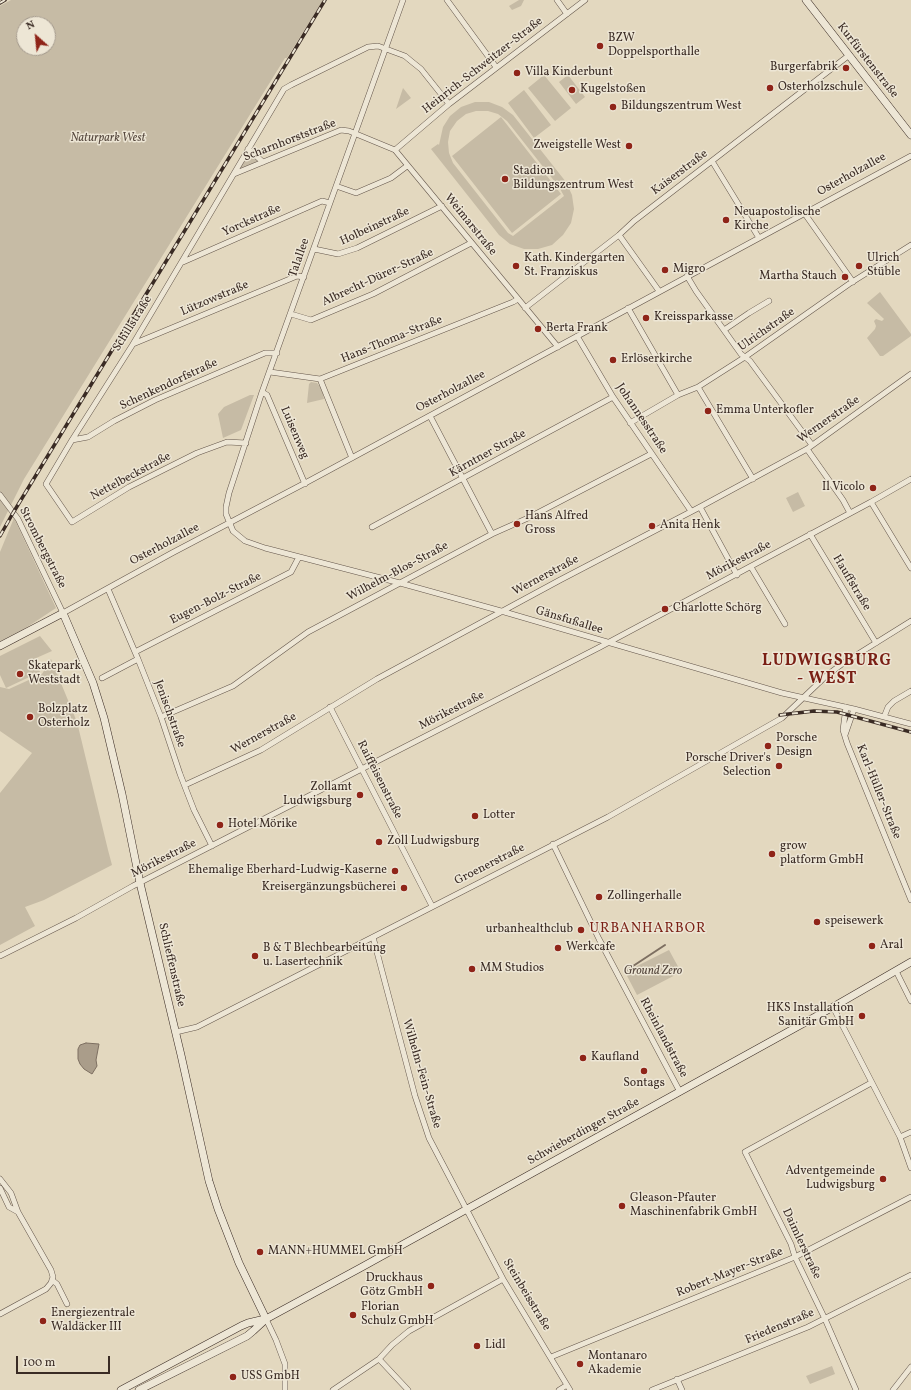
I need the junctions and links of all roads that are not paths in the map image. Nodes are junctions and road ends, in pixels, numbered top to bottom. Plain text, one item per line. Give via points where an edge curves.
1 (403, 0) edge
2 (447, 0) edge
3 (556, 0) edge
4 (585, 0) edge
5 (810, 2) edge
6 (567, 14) junction
7 (384, 49) junction
8 (848, 56) junction
9 (496, 67) junction
10 (449, 104) junction
11 (354, 133) junction
12 (911, 135) edge
13 (248, 149) junction
14 (395, 150) junction
15 (911, 156) edge
16 (712, 161) junction
17 (264, 162) junction
18 (407, 166) junction
19 (234, 174) junction
20 (336, 186) junction
21 (330, 203) junction
22 (442, 206) junction
23 (805, 214) junction
24 (619, 235) junction
25 (759, 238) junction
26 (471, 243) junction
27 (911, 246) edge
28 (314, 249) junction
29 (183, 262) junction
30 (688, 276) junction
31 (304, 277) junction
32 (853, 282) junction
33 (660, 292) junction
34 (518, 299) junction
35 (769, 301) dead end
36 (525, 308) junction
37 (628, 308) junction
38 (291, 314) junction
39 (724, 330) junction
40 (577, 336) junction
41 (133, 344) junction
42 (558, 347) junction
43 (277, 353) junction
44 (746, 357) junction
45 (270, 372) junction
46 (911, 374) edge
47 (320, 379) junction
48 (698, 387) junction
49 (262, 392) junction
50 (678, 395) junction
51 (612, 397) junction
52 (430, 416) junction
53 (630, 423) junction
54 (72, 440) junction
55 (246, 443) junction
56 (809, 447) junction
57 (651, 454) junction
58 (352, 458) junction
59 (463, 479) junction
60 (752, 479) junction
61 (911, 479) edge
62 (46, 484) joint
63 (304, 484) junction
64 (0, 495) edge
65 (871, 502) junction
66 (700, 507) junction
67 (691, 511) junction
68 (850, 513) junction
69 (229, 524) junction
70 (372, 527) dead end
71 (492, 534) junction
72 (810, 534) junction
73 (299, 557) junction
74 (751, 567) junction
75 (911, 568) edge
76 (737, 575) junction
77 (400, 583) junction
78 (108, 589) junction
79 (501, 611) junction
80 (63, 613) junction
81 (911, 622) edge
82 (785, 624) dead end
83 (608, 643) junction
84 (876, 643) junction
85 (0, 646) edge
86 (135, 652) junction
87 (138, 659) junction
88 (102, 678) dead end
89 (911, 691) edge
90 (803, 698) junction
91 (330, 707) junction
92 (846, 707) junction
93 (854, 708) junction
94 (161, 717) junction
95 (884, 717) junction
96 (911, 724) edge
97 (845, 735) junction
98 (362, 768) junction
99 (185, 785) junction
100 (553, 844) junction
101 (212, 846) junction
102 (140, 883) junction
103 (911, 900) edge
104 (432, 906) junction
105 (373, 937) junction
106 (0, 956) edge
107 (911, 962) edge
108 (896, 971) junction
109 (911, 1001) edge
110 (833, 1007) junction
111 (176, 1032) junction
112 (871, 1083) junction
113 (680, 1092) junction
114 (911, 1132) edge
115 (900, 1137) junction
116 (911, 1168) edge
117 (0, 1179) edge
118 (0, 1188) edge
119 (911, 1197) edge
120 (467, 1210) junction
121 (18, 1212) junction
122 (795, 1257) junction
123 (911, 1275) edge
124 (504, 1279) junction
125 (52, 1280) junction
126 (68, 1304) dead end
127 (0, 1314) edge
128 (266, 1319) junction
129 (825, 1319) junction
130 (192, 1352) junction
131 (551, 1357) junction
132 (379, 1359) junction
133 (197, 1360) junction
134 (911, 1367) edge
135 (677, 1379) junction
136 (569, 1388) edge
137 (121, 1390) edge
138 (139, 1390) edge
139 (286, 1390) edge
140 (333, 1390) edge
141 (408, 1390) edge
142 (559, 1390) edge
143 (652, 1390) edge
144 (682, 1390) edge
145 (856, 1390) edge
146 (893, 1390) edge

1 - 7 street, Talallee
2 - 9 street
3 - 6 street
4 - 6 street, Heinrich-Schweitzer-Straße
5 - 8 main road, Kurfürstenstraße
6 - 9 street, Heinrich-Schweitzer-Straße
7 - 10 street, Schillstraße via 405,56 421,69
7 - 11 street, Talallee
7 - 13 street, Schillstraße via 378,46 368,47 284,90
8 - 12 main road, Kurfürstenstraße
8 - 16 street, Kaiserstraße
9 - 10 street, Heinrich-Schweitzer-Straße
10 - 14 street, Heinrich-Schweitzer-Straße
11 - 14 street
11 - 17 street, Scharnhorststraße via 341,130
11 - 20 street, Talallee
13 - 17 street
13 - 19 street, Schillstraße
14 - 18 street, Weimarstraße
15 - 23 street, Osterholzallee
16 - 24 street, Kaiserstraße
16 - 25 street
17 - 19 street, Scharnhorststraße
18 - 20 street via 391,178 356,193
18 - 22 street, Weimarstraße
19 - 29 street, Schillstraße
20 - 21 street, Talallee
21 - 28 street, Talallee
21 - 29 street, Yorckstraße via 322,202
22 - 26 street, Weimarstraße
22 - 28 street, Holbeinstraße via 357,248 338,254
23 - 25 street, Osterholzallee
23 - 32 street
24 - 33 street
24 - 36 street, Kaiserstraße
25 - 30 street, Osterholzallee
26 - 34 street, Weimarstraße
26 - 38 street, Albrecht-Dürer-Straße via 373,294 311,320
27 - 32 street, Ulrichstraße
28 - 31 street, Talallee
29 - 41 street, Schillstraße
30 - 33 street, Osterholzallee
30 - 39 street
31 - 38 street, Talallee
31 - 41 street, Lützowstraße via 297,276
32 - 44 street, Ulrichstraße
33 - 37 street, Osterholzallee
34 - 36 street, Weimarstraße
34 - 47 street, Hans-Thoma-Straße
35 - 39 street
36 - 42 street, Weimarstraße
37 - 40 street, Osterholzallee
37 - 50 street
38 - 43 street, Talallee
39 - 44 street
40 - 42 street, Osterholzallee
40 - 51 street, Johannesstraße
41 - 54 street, Schillstraße
42 - 52 street, Osterholzallee
43 - 45 street, Talallee
43 - 54 street, Schenkendorfstraße via 265,353 155,400 88,437
44 - 48 street, Ulrichstraße
44 - 56 street
45 - 47 street, Hans-Thoma-Straße
45 - 49 street, Talallee
46 - 56 street, Wernerstraße
47 - 58 street
48 - 50 street, Ulrichstraße
48 - 60 street
49 - 55 street, Talallee
49 - 63 street, Luisenweg via 267,395
50 - 53 street, Ulrichstraße
51 - 53 street, Johannesstraße
51 - 59 street, Kärntner Straße
52 - 58 street, Osterholzallee
52 - 59 street
53 - 57 street, Johannesstraße
54 - 62 street, Schillstraße
55 - 62 street, Nettelbeckstraße via 227,442 198,454 129,487 72,522
55 - 69 street, Talallee via 227,501 226,514
56 - 60 street, Wernerstraße
56 - 68 street
57 - 67 street, Johannesstraße
57 - 71 street, Wilhelm-Blos-Straße
58 - 63 street, Osterholzallee
59 - 70 street, Kärntner Straße
59 - 71 street
60 - 66 street, Wernerstraße
61 - 65 street, Mörikestraße
63 - 69 street, Osterholzallee
64 - 80 street, Strombergstraße via 18,519
65 - 68 street, Mörikestraße
65 - 75 street
66 - 67 street, Wernerstraße
66 - 76 street
67 - 79 street, Wernerstraße
68 - 72 street, Mörikestraße
69 - 73 street, Gänsfußallee via 236,535 244,541
69 - 78 street, Osterholzallee
71 - 77 street, Wilhelm-Blos-Straße
72 - 74 street, Mörikestraße
72 - 84 street, Hauffstraße
73 - 77 street, Gänsfußallee
73 - 86 street, Eugen-Bolz-Straße via 291,572
74 - 76 street, Mörikestraße
74 - 82 street
76 - 83 street, Mörikestraße
77 - 79 street, Gänsfußallee
77 - 94 street, Wilhelm-Blos-Straße via 308,632 233,686
78 - 80 street, Osterholzallee
78 - 86 street, Jenischstraße
79 - 83 street, Gänsfußallee
79 - 91 street, Wernerstraße
80 - 85 main road, Osterholzallee
80 - 102 main road, Schlieffenstraße via 91,678 104,718
81 - 84 street, Groenerstraße
83 - 90 street, Gänsfußallee
83 - 98 street, Mörikestraße
84 - 90 street, Groenerstraße via 826,676
86 - 87 street, Jenischstraße
87 - 88 street
87 - 94 street, Jenischstraße
89 - 95 street via 894,701
90 - 92 street, Gänsfußallee
90 - 100 street, Groenerstraße via 784,717
91 - 98 street, Raiffeisenstraße
91 - 99 street, Wernerstraße via 261,750
92 - 93 street, Gänsfußallee
92 - 97 street, Karl-Hüller-Straße
93 - 95 street, Gänsfußallee
93 - 97 street, Karl-Hüller-Straße
94 - 99 street, Jenischstraße
95 - 96 street, Gänsfußallee
97 - 103 street, Karl-Hüller-Straße
98 - 101 street, Mörikestraße
98 - 104 street, Raiffeisenstraße
99 - 101 street, Jenischstraße
100 - 104 street, Groenerstraße
100 - 113 street, Rheinlandstraße via 599,939
101 - 102 street, Mörikestraße
102 - 106 street, Mörikestraße
102 - 111 main road, Schlieffenstraße
104 - 105 street, Groenerstraße
105 - 111 street, Groenerstraße via 197,1027
105 - 120 street, Wilhelm-Fein-Straße via 415,1096 429,1138
107 - 108 main road, Schwieberdinger Straße
108 - 109 street
108 - 110 main road, Schwieberdinger Straße
110 - 112 street
110 - 113 main road, Schwieberdinger Straße
111 - 128 main road, Schlieffenstraße via 209,1181 236,1256
112 - 115 street
112 - 122 street, Daimlerstraße via 745,1152
113 - 120 main road, Schwieberdinger Straße
114 - 115 street
115 - 116 street
117 - 121 street via 11,1193
118 - 121 street via 9,1207
119 - 122 street, Robert-Mayer-Straße
120 - 124 street, Steinbeisstraße
120 - 128 main road, Schwieberdinger Straße
121 - 125 street via 51,1270
122 - 129 street, Daimlerstraße
122 - 131 street, Robert-Mayer-Straße
123 - 129 street, Friedenstraße
124 - 131 street, Steinbeisstraße
124 - 132 street via 410,1331
125 - 126 street
125 - 127 street via 46,1288
128 - 130 main road, Schwieberdinger Straße via 245,1324
128 - 133 main road, Schwieberdinger Straße via 247,1336
128 - 139 street via 285,1364
129 - 135 street, Friedenstraße
129 - 145 street, Daimlerstraße
130 - 133 main road
130 - 137 main road, Schwieberdinger Straße
131 - 136 street, Steinbeisstraße
132 - 140 street
132 - 141 street
133 - 138 main road, Schwieberdinger Straße
134 - 146 street
135 - 143 street, Friedenstraße
135 - 144 street
136 - 142 street

